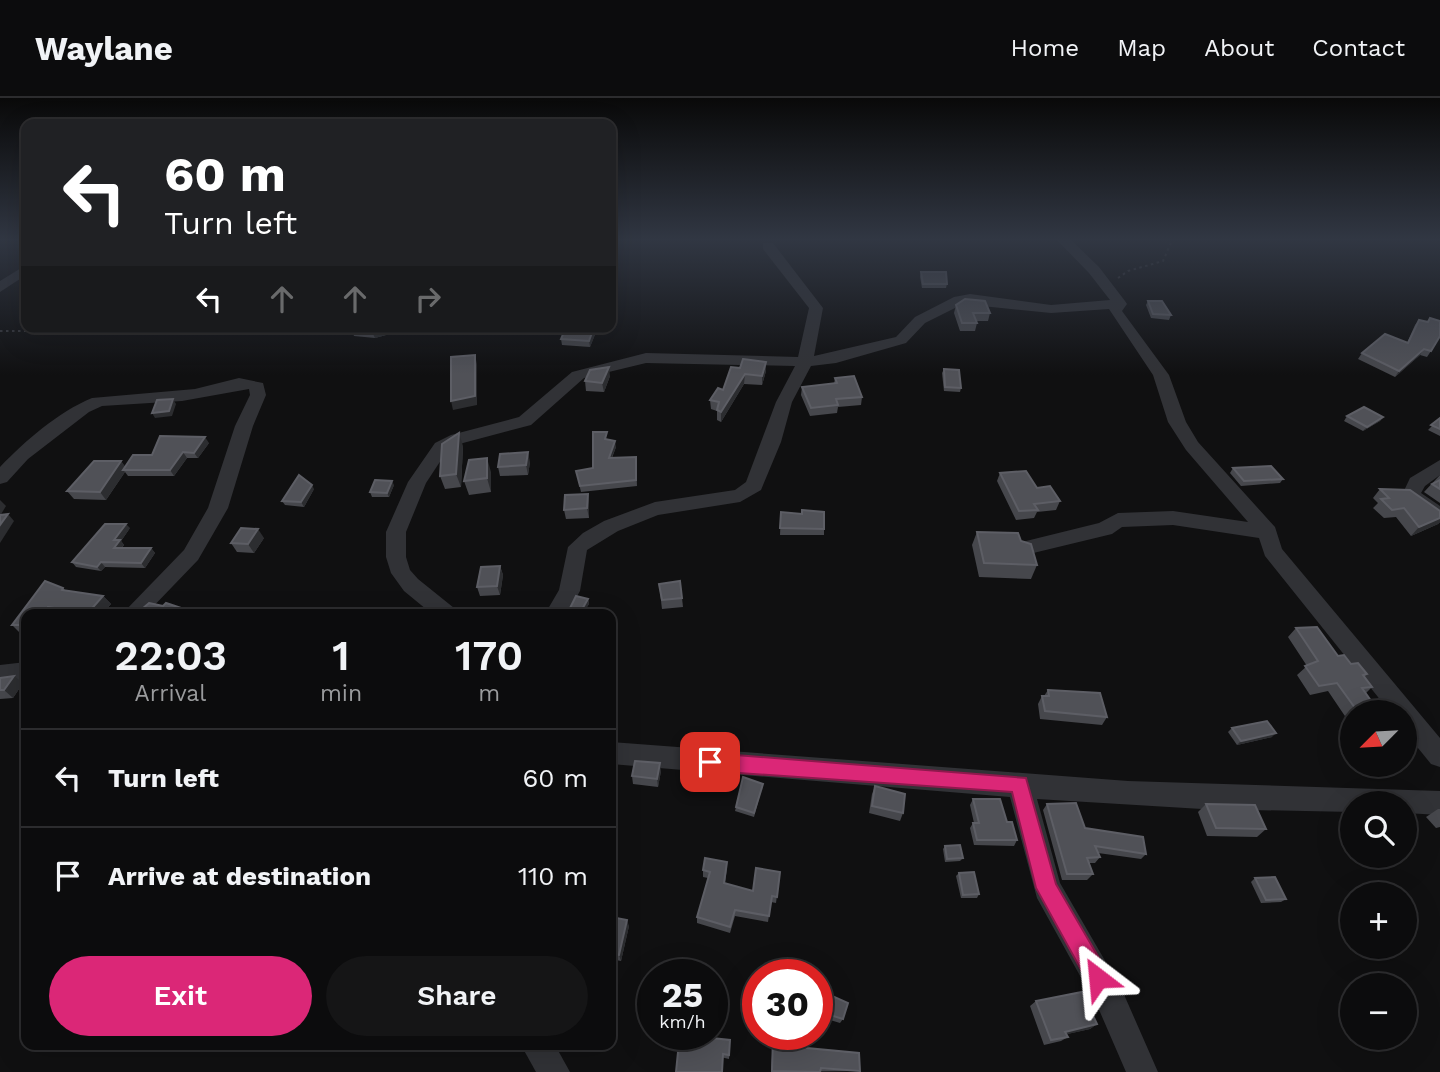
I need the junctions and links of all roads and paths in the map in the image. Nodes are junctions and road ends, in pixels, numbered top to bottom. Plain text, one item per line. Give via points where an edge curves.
1 (797, 283) edge
2 (1104, 283) edge
3 (1117, 283) edge
4 (1120, 304) junction
5 (0, 331) edge
6 (21, 331) edge
7 (805, 362) junction
8 (1440, 466) edge
9 (0, 478) edge
10 (1440, 516) edge
11 (1268, 533) junction
12 (1025, 548) edge
13 (138, 609) edge
14 (440, 609) edge
15 (559, 609) edge
16 (21, 672) edge
17 (0, 675) edge
18 (616, 752) edge
19 (1440, 756) edge
20 (1020, 784) junction
21 (1440, 803) edge
22 (540, 1050) edge
23 (554, 1072) edge
24 (1142, 1072) edge

1 - 7 street via 816,308
2 - 4 street
3 - 4 path
4 - 7 street via 1060,309 959,300 920,320 901,341
4 - 11 street via 1115,312 1161,375 1177,422 1192,446
5 - 6 path
7 - 14 street via 636,358 569,380 525,421 441,447 417,482 396,532 401,573
7 - 15 street via 784,402 754,486 740,496 654,509 590,538 578,547 569,591
8 - 10 street via 1417,482 1411,495
9 - 13 street via 83,408 98,402 208,391 231,384 257,386 258,395 218,508 191,555
11 - 12 street via 1172,518 1118,520 1105,529
11 - 19 street via 1272,551
16 - 17 street
18 - 20 street
20 - 21 street via 1205,797
20 - 24 street via 1047,888 1111,1001
22 - 23 street

